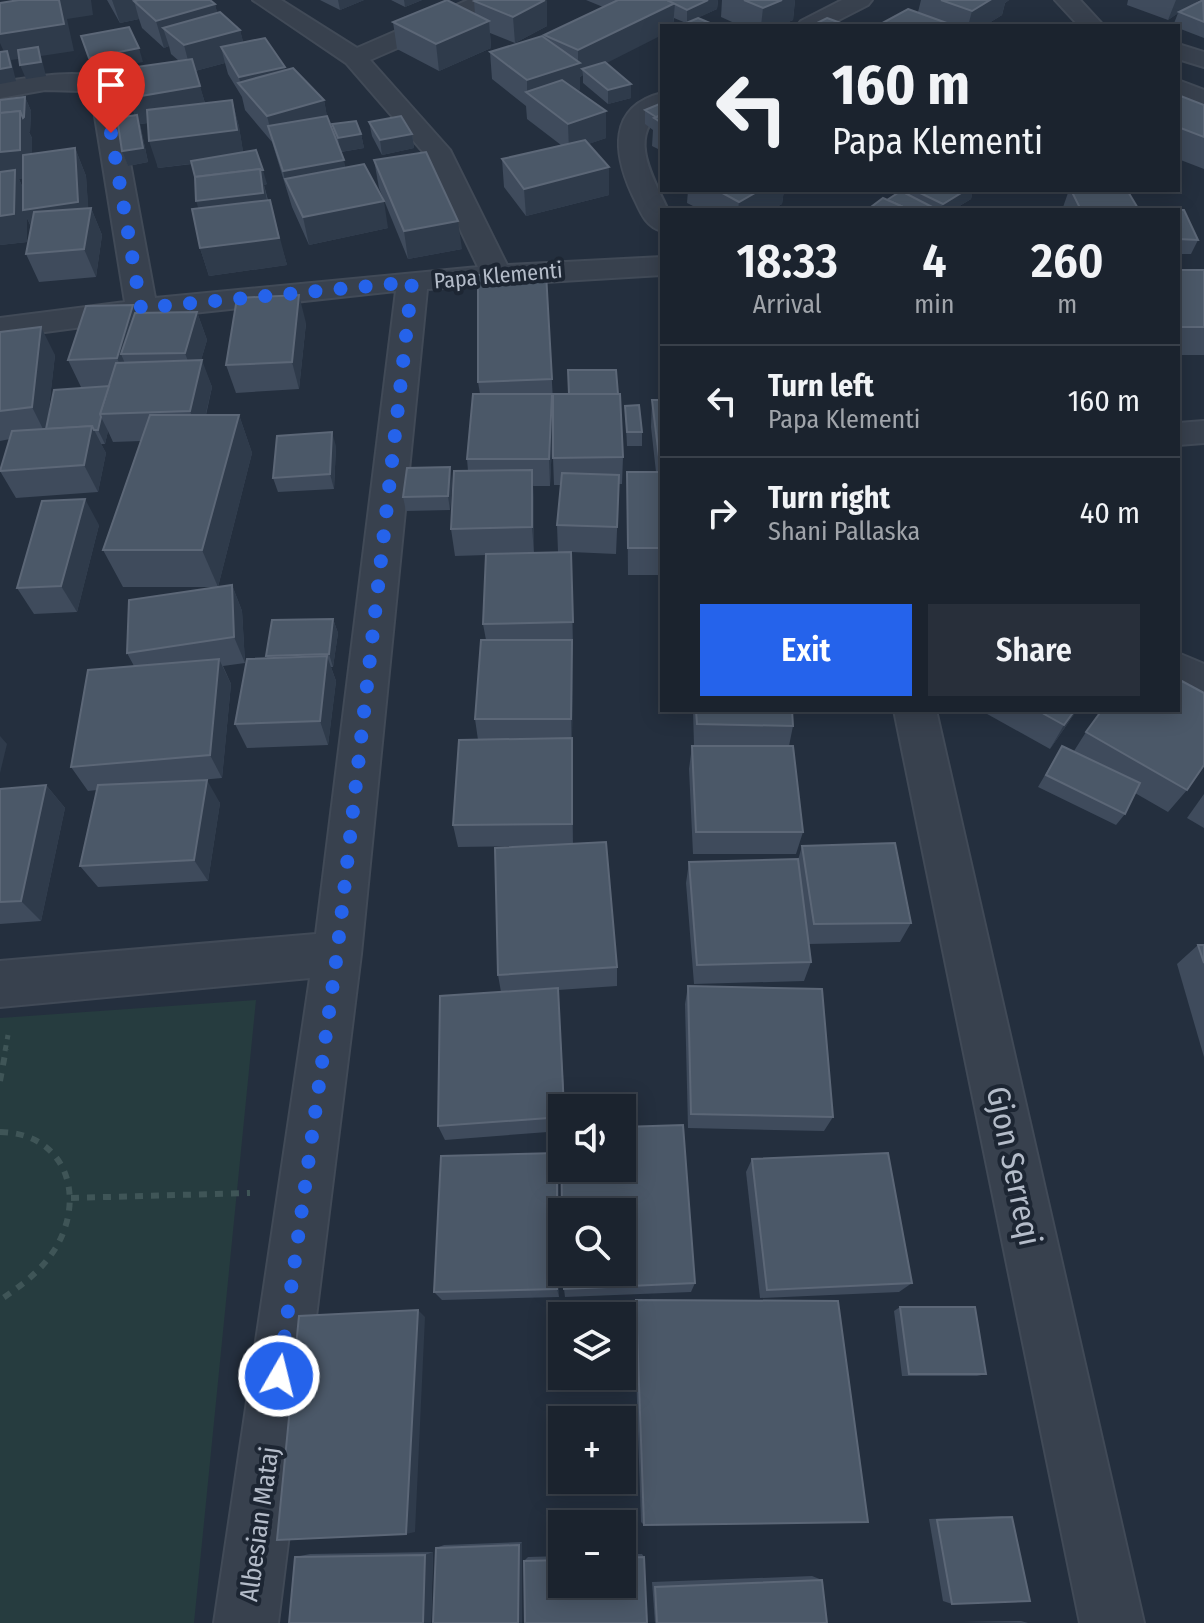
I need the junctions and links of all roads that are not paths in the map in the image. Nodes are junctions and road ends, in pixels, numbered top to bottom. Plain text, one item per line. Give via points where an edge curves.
1 (265, 0) edge
2 (488, 0) edge
3 (860, 0) edge
4 (1067, 0) edge
5 (813, 24) edge
6 (1090, 24) edge
7 (1180, 52) edge
8 (355, 58) junction
9 (1204, 60) edge
10 (1180, 89) edge
11 (0, 90) edge
12 (1204, 99) edge
13 (660, 102) edge
14 (659, 219) edge
15 (660, 266) edge
16 (496, 273) junction
17 (412, 282) junction
18 (141, 308) junction
19 (0, 328) edge
20 (1204, 432) edge
21 (1180, 434) edge
22 (1180, 670) edge
23 (1204, 682) edge
24 (915, 712) edge
25 (337, 954) junction
26 (0, 984) edge
27 (246, 1623) edge
28 (1112, 1623) edge

1 - 8 street
2 - 8 street
3 - 5 street
4 - 6 street
7 - 9 street
8 - 16 street via 436,150
10 - 12 street
11 - 18 street via 45,82 89,84 106,103
13 - 14 street via 644,110 629,132 630,154
15 - 16 street, Papa Klementi
16 - 17 street, Papa Klementi
17 - 18 street, Papa Klementi
17 - 25 street, Albesian Mataj
18 - 19 street, Papa Klementi
20 - 21 street
22 - 23 street
24 - 28 street, Gjon Serreqi
25 - 26 street
25 - 27 street, Albesian Mataj

